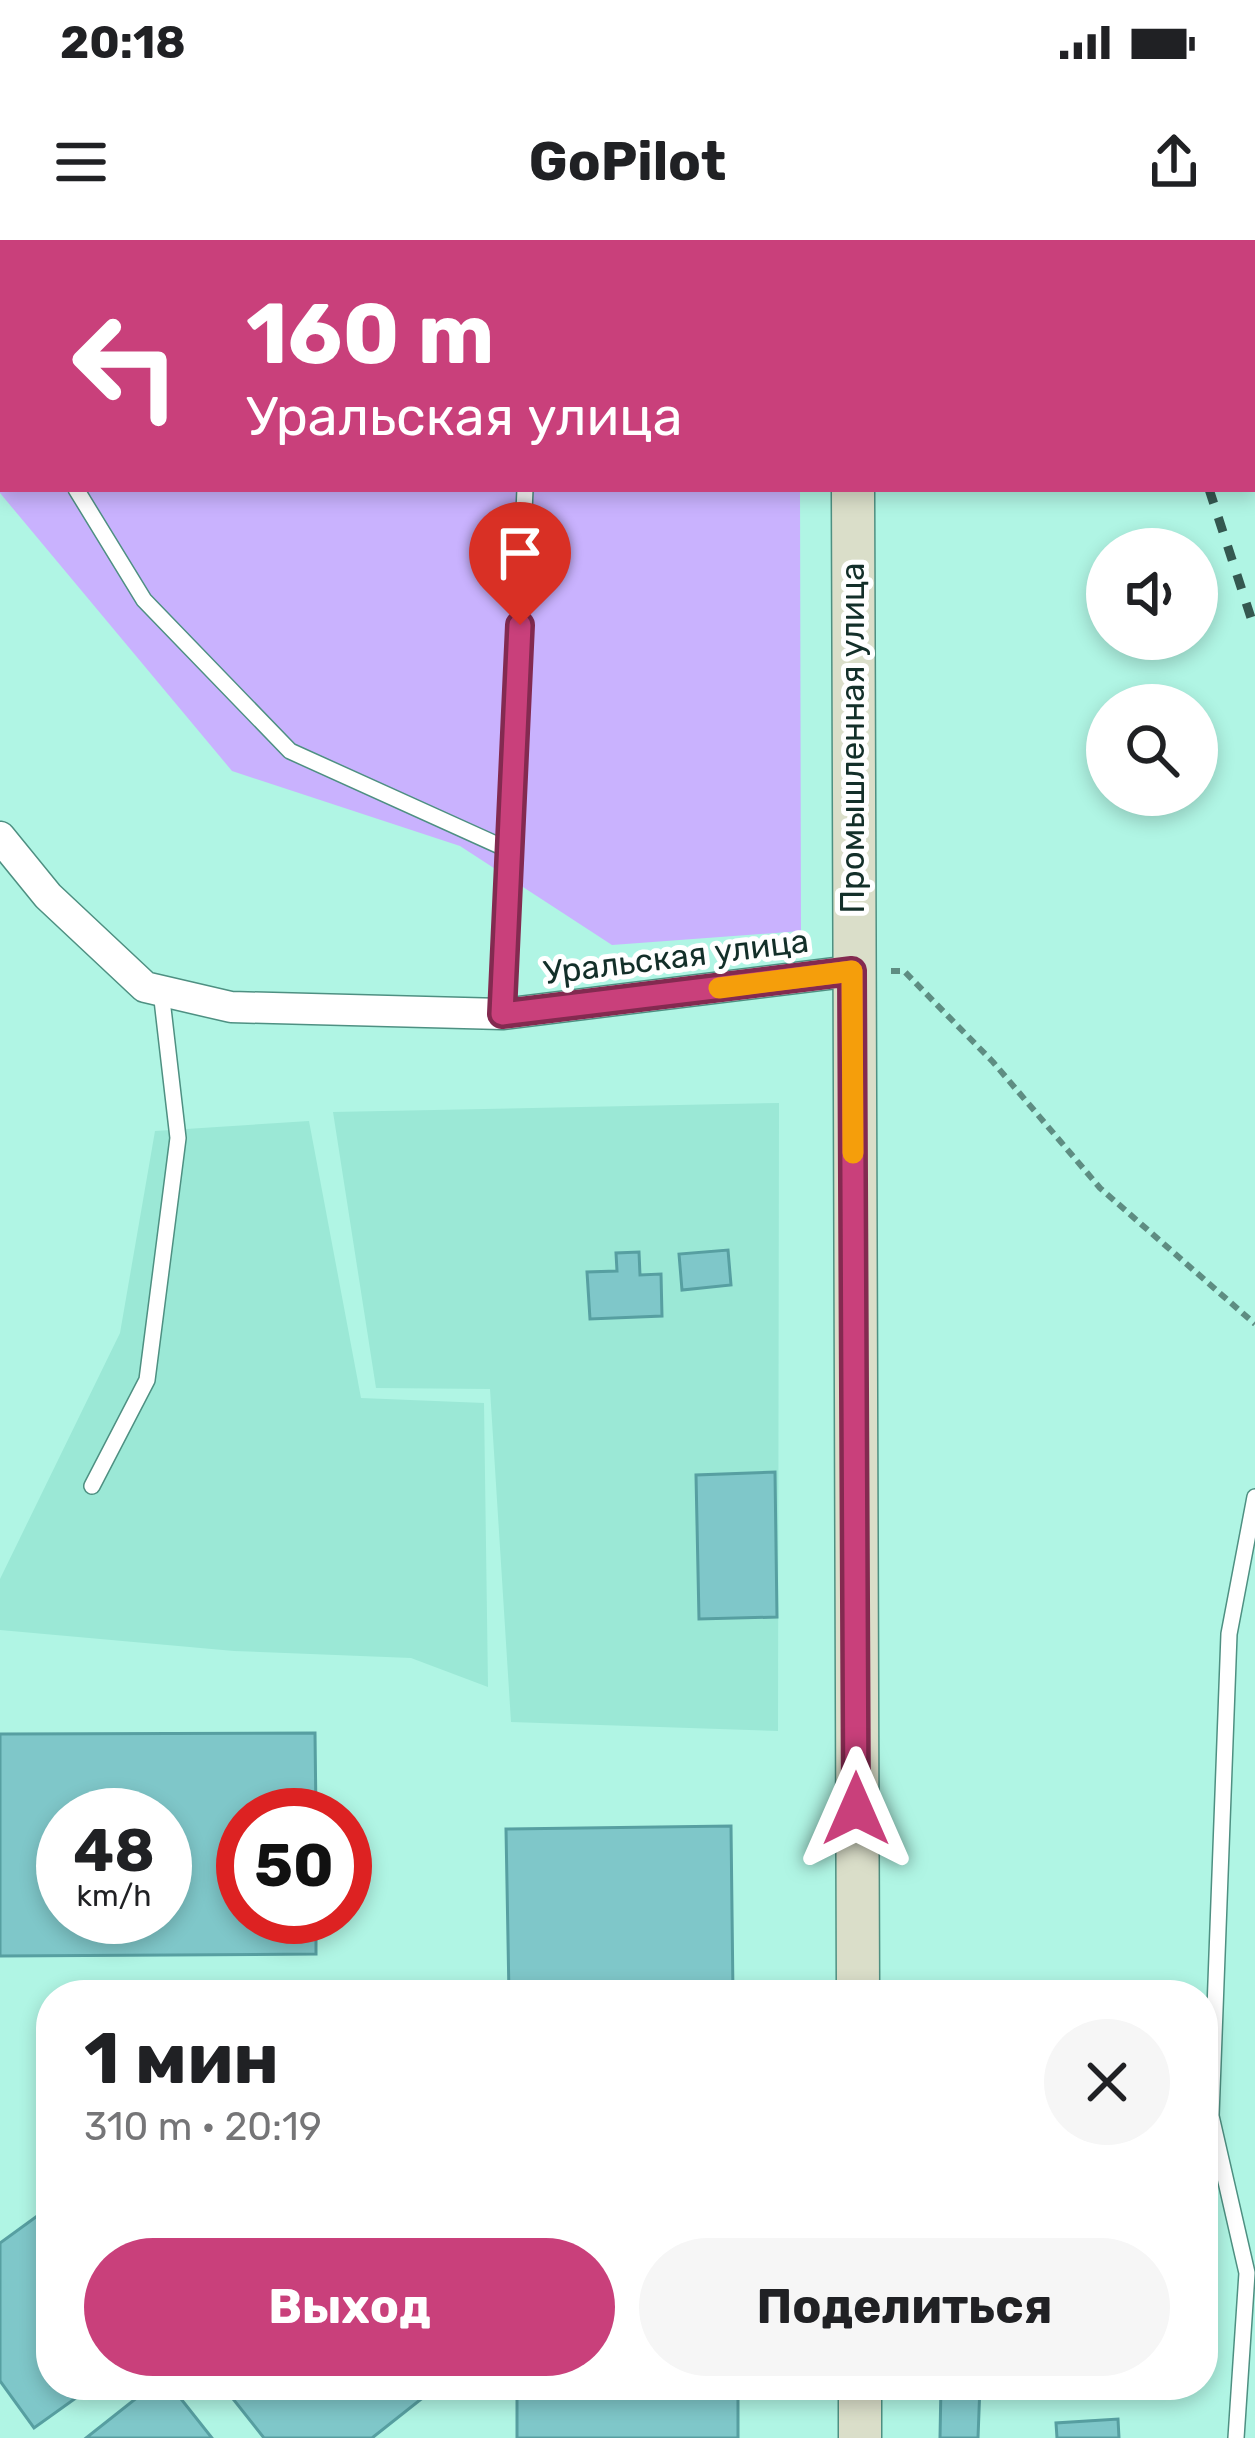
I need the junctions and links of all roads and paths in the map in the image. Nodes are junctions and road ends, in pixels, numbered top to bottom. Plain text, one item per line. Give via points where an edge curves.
1 (78, 492) edge
2 (524, 492) edge
3 (853, 492) edge
4 (0, 837) edge
5 (512, 851) junction
6 (852, 971) junction
7 (161, 991) junction
8 (502, 1014) junction
9 (1255, 1324) edge
10 (92, 1486) dead end
11 (1255, 1498) edge
12 (858, 1980) edge
13 (1216, 1980) edge
14 (1218, 2147) edge
15 (860, 2400) edge
16 (860, 2438) edge
17 (1236, 2438) edge

1 - 5 lane via 144,600 290,751
2 - 5 lane
3 - 6 main road, Промышленная улица
4 - 7 street, Уральская улица via 48,896 145,987
5 - 8 lane
6 - 8 street, Уральская улица
6 - 9 path via 904,971 1100,1188
6 - 12 main road, Промышленная улица
7 - 8 street, Уральская улица via 231,1007
7 - 10 lane via 178,1138 147,1380
11 - 13 lane via 1229,1634
14 - 17 lane via 1247,2273
15 - 16 main road

